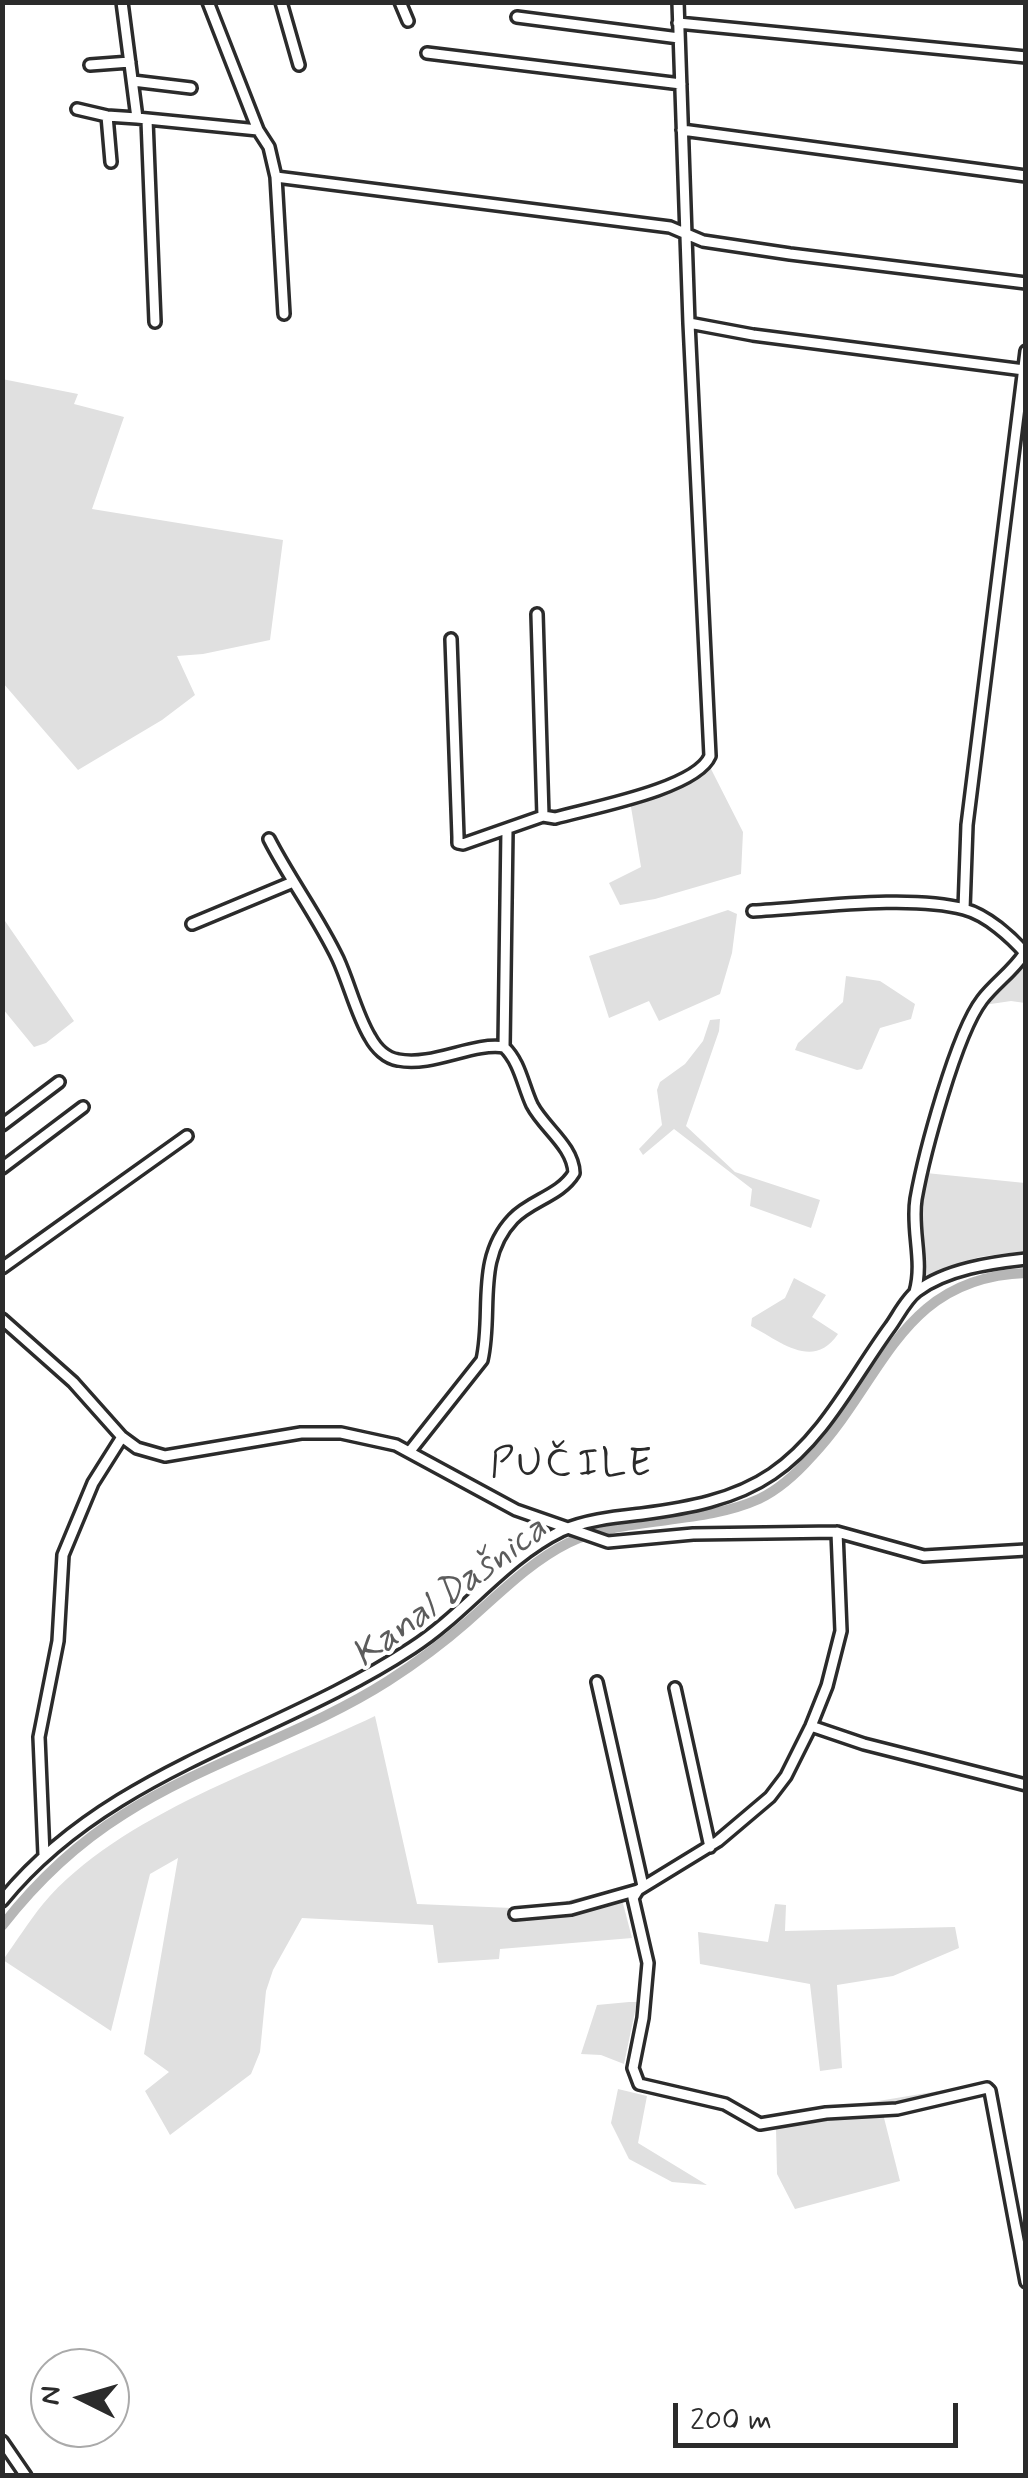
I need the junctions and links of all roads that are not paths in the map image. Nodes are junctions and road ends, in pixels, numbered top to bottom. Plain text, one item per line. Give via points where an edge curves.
1 (122, 2) edge
2 (208, 2) edge
3 (281, 2) edge
4 (400, 2) edge
5 (678, 2) edge
6 (518, 17) dead end
7 (408, 21) dead end
8 (678, 23) junction
9 (679, 38) junction
10 (426, 53) dead end
11 (1026, 58) edge
12 (130, 62) junction
13 (90, 65) dead end
14 (299, 65) dead end
15 (133, 81) junction
16 (680, 84) junction
17 (191, 88) dead end
18 (77, 109) dead end
19 (108, 116) junction
20 (142, 119) junction
21 (258, 130) junction
22 (682, 130) junction
23 (110, 162) dead end
24 (1026, 176) edge
25 (276, 177) junction
26 (686, 236) junction
27 (1026, 283) edge
28 (284, 314) dead end
29 (156, 322) dead end
30 (689, 323) junction
31 (1026, 351) edge
32 (1024, 370) edge
33 (537, 614) dead end
34 (451, 639) dead end
35 (543, 816) junction
36 (506, 830) junction
37 (269, 839) dead end
38 (293, 882) junction
39 (964, 909) junction
40 (753, 911) dead end
41 (192, 924) dead end
42 (1025, 954) edge
43 (504, 1047) junction
44 (59, 1082) dead end
45 (82, 1107) dead end
46 (2, 1125) edge
47 (187, 1136) dead end
48 (2, 1168) edge
49 (1026, 1258) edge
50 (2, 1268) edge
51 (915, 1292) junction
52 (2, 1320) edge
53 (122, 1437) junction
54 (410, 1452) junction
55 (569, 1530) junction
56 (837, 1532) junction
57 (1026, 1550) edge
58 (597, 1682) dead end
59 (675, 1688) dead end
60 (811, 1726) junction
61 (1026, 1785) edge
62 (710, 1847) junction
63 (44, 1855) junction
64 (640, 1888) junction
65 (2, 1901) edge
66 (515, 1914) dead end
67 (1026, 2282) edge
68 (2, 2440) edge
69 (26, 2476) edge

1 - 12 street
2 - 21 street
3 - 14 street
4 - 7 street
5 - 8 street
6 - 9 street
8 - 9 street
8 - 11 street
9 - 16 street
10 - 16 street
12 - 13 street
12 - 15 street
15 - 17 street
15 - 20 street
16 - 22 street
18 - 19 street
19 - 20 street
19 - 23 street
20 - 21 street
20 - 29 street
21 - 25 street via 270,147
22 - 24 street
22 - 26 street
25 - 26 street via 670,227
25 - 28 street
26 - 27 street
26 - 30 street
30 - 32 street
30 - 35 street via 710,756 697,773 666,786
31 - 32 street
32 - 39 street via 967,824
33 - 35 street
34 - 36 street via 458,842
35 - 36 street
36 - 43 street
37 - 38 street
38 - 41 street
38 - 43 street via 382,1053 405,1061
39 - 40 street via 890,904
39 - 42 street
42 - 51 street via 983,999 955,1060 915,1205
43 - 54 street via 574,1173 513,1219 500,1237 487,1276 482,1360
44 - 46 street
45 - 48 street
47 - 50 street
49 - 51 street via 982,1265
51 - 55 street via 830,1414 770,1476 719,1499
52 - 53 street
53 - 54 street via 165,1456 321,1432
53 - 63 street via 63,1555 58,1640 39,1737
54 - 55 street via 516,1510
55 - 56 street via 598,1540
55 - 63 street via 536,1546 414,1648 340,1691 143,1784
56 - 57 street via 924,1556
56 - 60 street via 840,1631
58 - 64 street
59 - 62 street
60 - 61 street
60 - 62 street via 770,1797
62 - 64 street
63 - 65 street
64 - 66 street via 571,1909
64 - 67 street via 633,1898 648,1963 632,2068 639,2084 725,2104 760,2124 897,2109 987,2088
68 - 69 street

